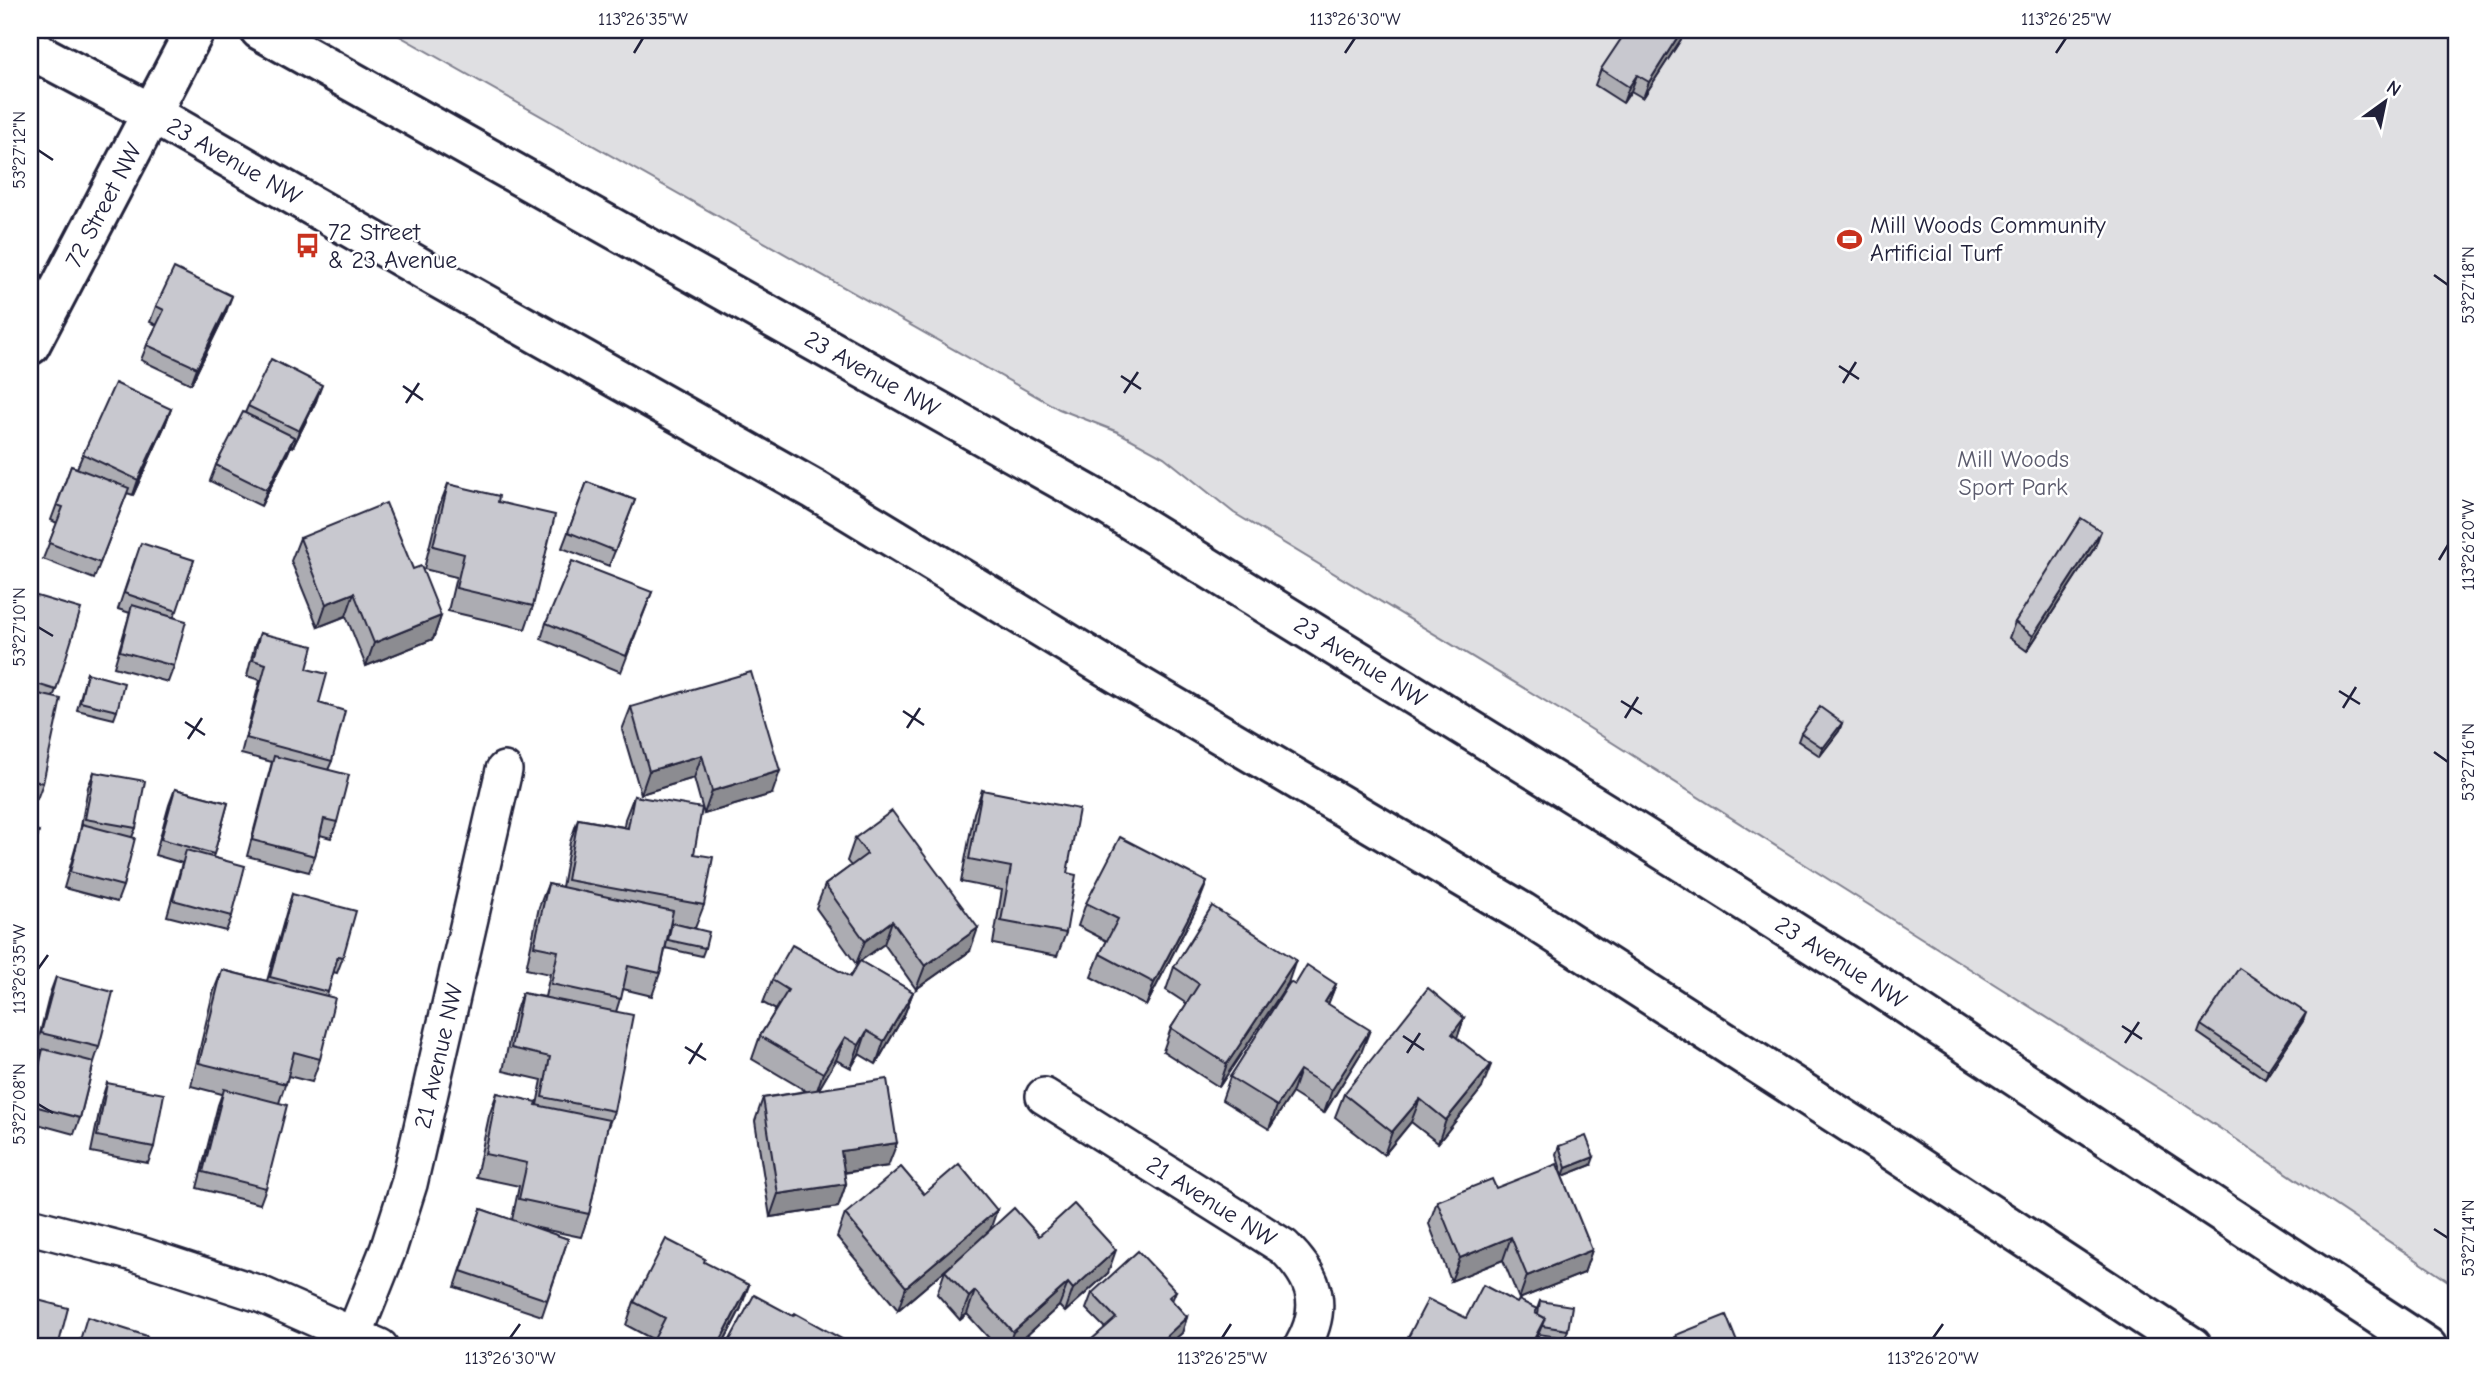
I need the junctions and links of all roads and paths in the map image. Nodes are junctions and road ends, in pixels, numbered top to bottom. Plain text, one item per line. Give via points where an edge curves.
1 (195, 30) edge
2 (260, 30) edge
3 (30, 49) edge
4 (151, 113) junction
5 (30, 345) edge
6 (504, 770) dead end
7 (1044, 1096) dead end
8 (30, 1226) edge
9 (367, 1341) edge
10 (1302, 1347) edge
11 (2192, 1347) edge
12 (2427, 1347) edge

1 - 4 main road, 72 Street NW
2 - 12 main road, 23 Avenue NW via 1122,514 1857,972
3 - 4 main road, 23 Avenue NW
4 - 5 main road, 72 Street NW
4 - 11 main road, 23 Avenue NW via 815,490 1522,912
6 - 9 street, 21 Avenue NW via 409,1184
7 - 10 street, 21 Avenue NW via 1284,1247 1300,1263 1315,1296 1312,1329
8 - 9 street, 21 Avenue NW via 223,1281

